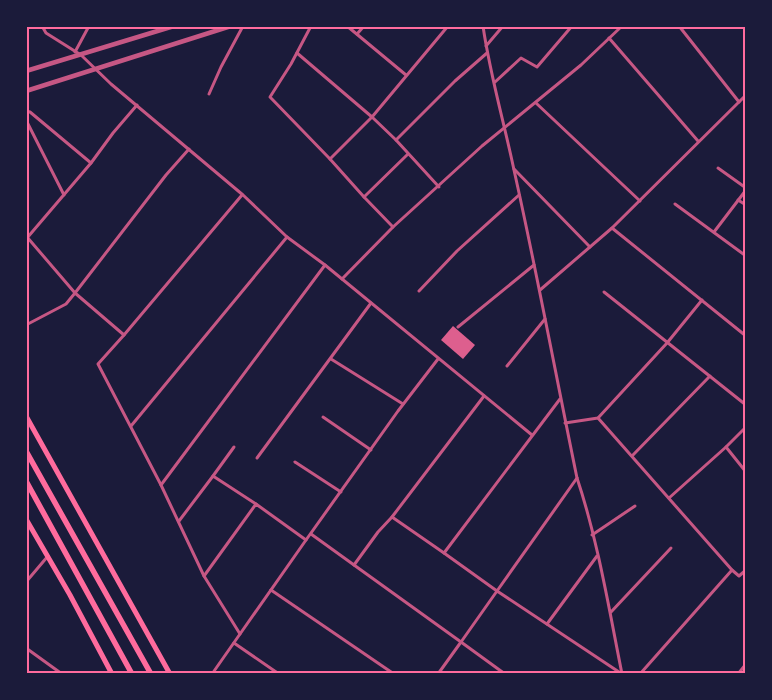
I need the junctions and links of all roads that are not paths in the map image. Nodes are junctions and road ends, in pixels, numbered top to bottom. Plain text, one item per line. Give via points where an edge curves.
1 (42, 26) edge
2 (89, 26) edge
3 (174, 26) edge
4 (231, 26) edge
5 (243, 26) edge
6 (311, 26) edge
7 (347, 26) edge
8 (364, 26) edge
9 (448, 26) edge
10 (483, 26) edge
11 (503, 26) edge
12 (572, 26) edge
13 (622, 26) edge
14 (679, 26) edge
15 (357, 34) junction
16 (609, 38) junction
17 (486, 46) junction
18 (74, 52) junction
19 (297, 53) junction
20 (487, 53) junction
21 (81, 55) junction
22 (97, 70) junction
23 (26, 71) edge
24 (406, 75) junction
25 (494, 82) junction
26 (26, 91) edge
27 (209, 94) dead end
28 (746, 95) edge
29 (739, 102) junction
30 (536, 103) junction
31 (137, 105) junction
32 (26, 111) edge
33 (372, 117) junction
34 (26, 120) edge
35 (504, 130) junction
36 (396, 140) junction
37 (699, 142) junction
38 (189, 149) junction
39 (408, 154) junction
40 (330, 159) junction
41 (91, 163) junction
42 (514, 168) junction
43 (718, 168) dead end
44 (439, 187) junction
45 (746, 189) edge
46 (64, 195) junction
47 (242, 195) junction
48 (519, 195) junction
49 (364, 197) junction
50 (738, 200) junction
51 (640, 201) junction
52 (676, 204) dead end
53 (746, 205) edge
54 (393, 227) junction
55 (612, 228) junction
56 (714, 232) junction
57 (26, 237) edge
58 (288, 237) junction
59 (590, 247) junction
60 (746, 256) edge
61 (325, 265) junction
62 (534, 265) junction
63 (342, 279) junction
64 (419, 291) dead end
65 (540, 291) junction
66 (604, 292) dead end
67 (74, 293) junction
68 (702, 300) junction
69 (372, 303) junction
70 (545, 319) junction
71 (26, 325) edge
72 (458, 327) dead end
73 (124, 335) junction
74 (746, 336) edge
75 (668, 343) junction
76 (331, 358) junction
77 (438, 359) junction
78 (507, 366) dead end
79 (710, 376) junction
80 (484, 396) junction
81 (560, 399) junction
82 (403, 404) junction
83 (746, 405) edge
84 (26, 416) edge
85 (323, 417) dead end
86 (598, 418) junction
87 (565, 423) junction
88 (131, 426) junction
89 (746, 427) edge
90 (532, 435) junction
91 (234, 447) dead end
92 (726, 447) junction
93 (371, 450) junction
94 (26, 451) edge
95 (632, 456) junction
96 (257, 458) dead end
97 (295, 462) dead end
98 (746, 472) edge
99 (213, 476) junction
100 (577, 478) junction
101 (26, 481) edge
102 (161, 485) junction
103 (341, 492) junction
104 (669, 498) junction
105 (256, 504) junction
106 (635, 506) dead end
107 (392, 517) junction
108 (26, 519) edge
109 (179, 521) junction
110 (311, 534) junction
111 (592, 535) junction
112 (306, 540) junction
113 (671, 548) dead end
114 (444, 553) junction
115 (597, 555) junction
116 (48, 556) junction
117 (354, 565) junction
118 (732, 570) junction
119 (746, 570) edge
120 (204, 576) junction
121 (26, 582) edge
122 (271, 590) junction
123 (497, 591) junction
124 (610, 612) junction
125 (547, 624) junction
126 (240, 634) junction
127 (234, 642) junction
128 (461, 642) junction
129 (26, 648) edge
130 (746, 664) edge
131 (62, 674) edge
132 (112, 674) edge
133 (132, 674) edge
134 (151, 674) edge
135 (170, 674) edge
136 (212, 674) edge
137 (279, 674) edge
138 (394, 674) edge
139 (438, 674) edge
140 (505, 674) edge
141 (622, 674) edge
142 (640, 674) edge
143 (738, 674) edge

1 - 18 street via 46,33
2 - 18 street
3 - 21 street
4 - 22 street
5 - 27 street
6 - 19 street
7 - 15 street
8 - 15 street
9 - 24 street
10 - 17 street
11 - 17 street
12 - 25 street via 537,67 521,58
13 - 16 street
14 - 29 street
15 - 24 street
16 - 30 street
16 - 37 street
17 - 20 street
18 - 21 street
19 - 33 street
19 - 40 street via 270,97
20 - 25 street
20 - 36 street
21 - 22 street
21 - 23 street
22 - 26 street
22 - 31 street
24 - 33 street
25 - 35 street
28 - 29 street
29 - 37 street
30 - 35 street
30 - 51 street
31 - 38 street
31 - 41 street
32 - 41 street
33 - 36 street
33 - 40 street
34 - 46 street
35 - 42 street
35 - 44 street
36 - 39 street
37 - 51 street
38 - 47 street
38 - 67 street
39 - 44 street
39 - 49 street
40 - 49 street
41 - 46 street
42 - 48 street
42 - 59 street
43 - 45 street
44 - 54 street
45 - 50 street
46 - 57 street
47 - 58 street
47 - 73 street
48 - 62 street
48 - 64 street via 457,251
49 - 54 street
50 - 53 street
50 - 56 street
51 - 55 street
52 - 56 street
54 - 63 street
55 - 59 street
55 - 68 street
56 - 60 street
57 - 67 street
58 - 61 street
58 - 88 street
59 - 65 street
61 - 63 street
61 - 102 street
62 - 65 street
62 - 72 street
63 - 69 street
65 - 70 street
66 - 75 street
67 - 71 street via 66,304
67 - 73 street
68 - 74 street
68 - 75 street
69 - 76 street
69 - 77 street
70 - 78 street
70 - 81 street
73 - 88 street via 98,364
75 - 79 street
75 - 86 street
76 - 82 street
76 - 96 street
77 - 80 street
77 - 82 street
79 - 83 street
79 - 95 street
80 - 90 street
80 - 107 street
81 - 87 street
81 - 90 street
82 - 93 street
84 - 135 main road
85 - 93 street
86 - 87 street
86 - 95 street
87 - 100 street
88 - 102 street
89 - 92 street
90 - 114 street
91 - 99 street
92 - 98 street
92 - 104 street
93 - 103 street
94 - 134 highway
95 - 104 street
97 - 103 street
99 - 105 street
99 - 109 street
100 - 111 street
100 - 123 street
101 - 133 highway
102 - 109 street
103 - 110 street
104 - 118 street
105 - 112 street
105 - 120 street
106 - 111 street
107 - 114 street
107 - 117 street
108 - 116 main road
109 - 120 street
110 - 112 street
110 - 117 street
111 - 115 street
112 - 122 street
113 - 124 street
114 - 123 street
115 - 124 street
115 - 125 street
116 - 121 street
116 - 132 main road
117 - 128 street
118 - 119 street via 739,576
118 - 142 street
120 - 126 street
122 - 126 street
122 - 138 street
123 - 125 street
123 - 128 street
124 - 141 street
125 - 141 street
126 - 127 street
127 - 136 street
127 - 137 street
128 - 139 street
128 - 140 street
129 - 131 street
130 - 143 street

